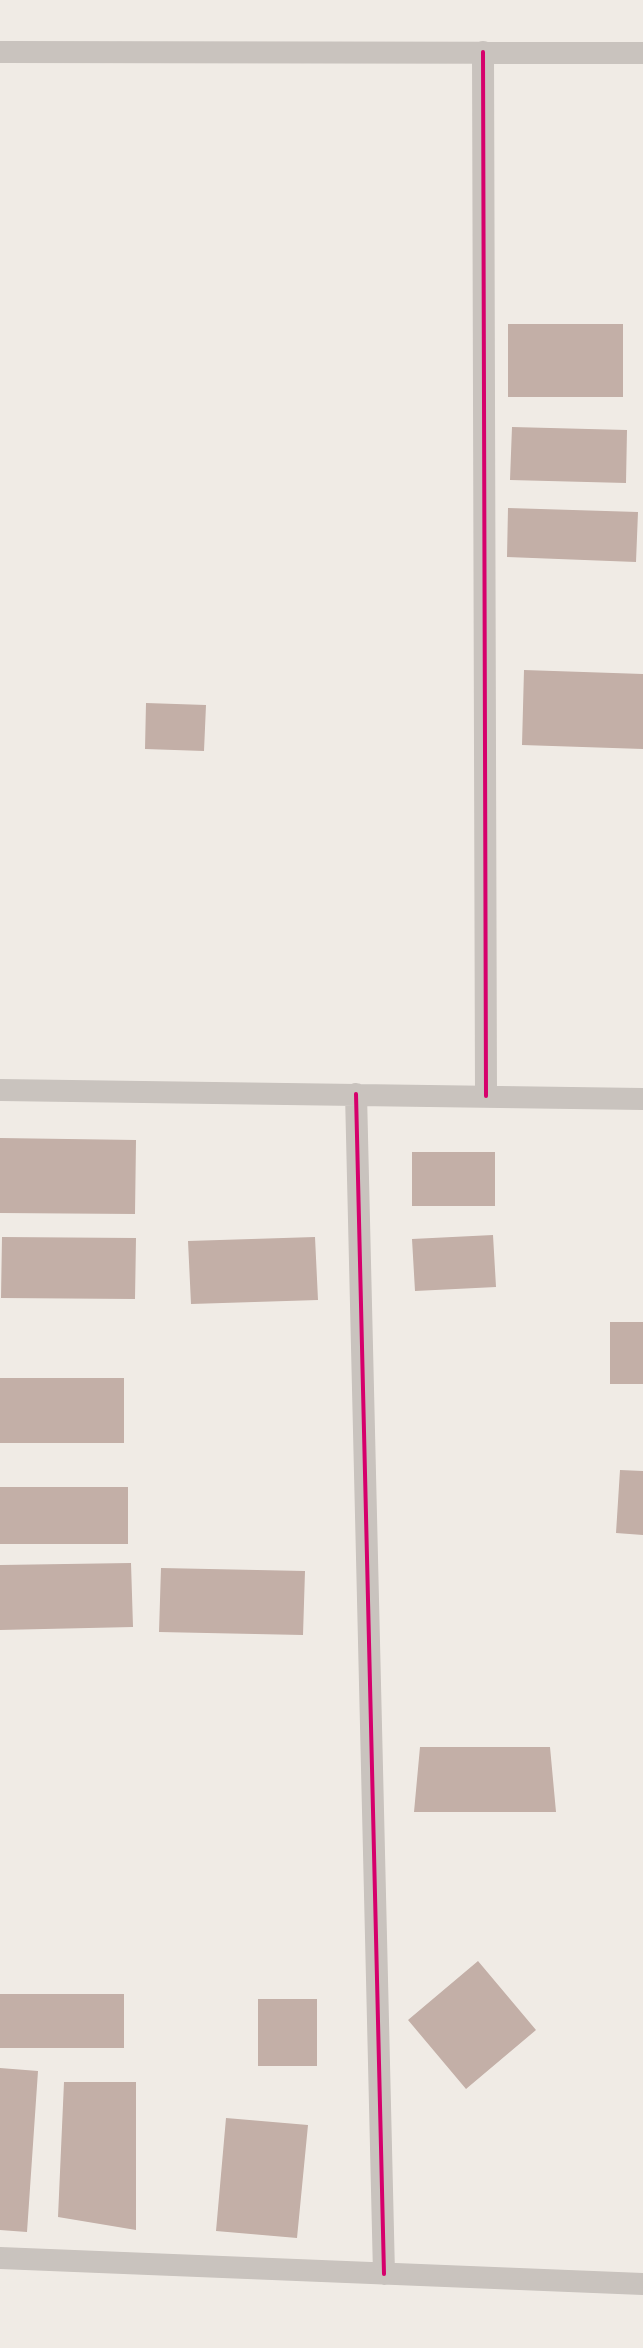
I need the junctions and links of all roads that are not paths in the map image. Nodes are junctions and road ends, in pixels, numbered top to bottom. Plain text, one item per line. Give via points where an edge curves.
1 (0, 52) edge
2 (482, 52) junction
3 (643, 53) edge
4 (0, 1090) edge
5 (356, 1094) junction
6 (486, 1096) junction
7 (643, 1099) edge
8 (0, 2258) edge
9 (384, 2274) junction
10 (643, 2284) edge

1 - 2 street
2 - 3 street
2 - 6 street
4 - 5 street
5 - 6 street
5 - 9 street
6 - 7 street
8 - 9 street
9 - 10 street

